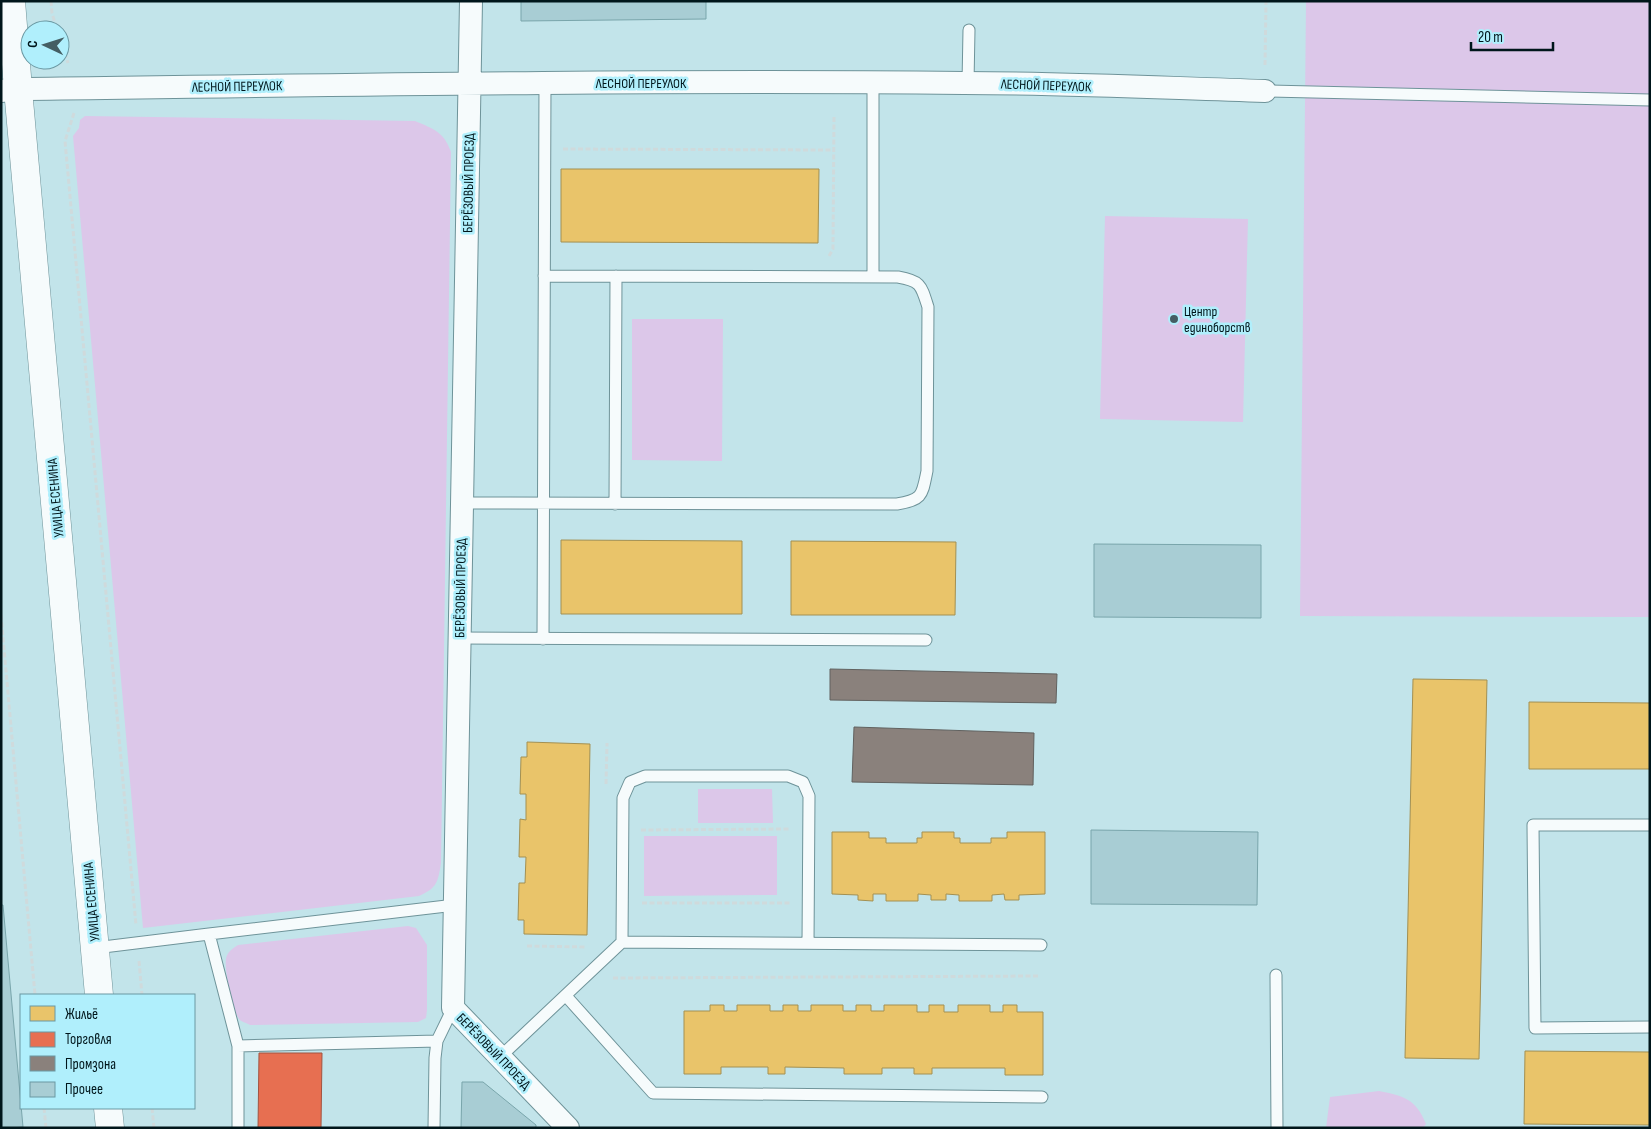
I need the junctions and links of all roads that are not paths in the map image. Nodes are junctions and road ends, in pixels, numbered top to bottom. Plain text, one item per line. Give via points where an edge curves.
1 (11, 1) edge
2 (471, 1) edge
3 (969, 30) dead end
4 (545, 83) junction
5 (873, 83) junction
6 (968, 83) junction
7 (470, 84) junction
8 (9, 90) edge
9 (1265, 91) joint
10 (1650, 100) edge
11 (544, 276) junction
12 (616, 276) junction
13 (873, 277) junction
14 (462, 503) junction
15 (543, 503) junction
16 (615, 504) junction
17 (459, 638) junction
18 (543, 639) junction
19 (926, 640) dead end
20 (1650, 825) edge
21 (454, 905) junction
22 (209, 934) junction
23 (622, 942) junction
24 (808, 943) junction
25 (1041, 945) dead end
26 (95, 948) junction
27 (1276, 975) dead end
28 (99, 994) edge
29 (566, 996) junction
30 (453, 1008) junction
31 (1650, 1027) edge
32 (437, 1041) junction
33 (238, 1046) junction
34 (500, 1057) junction
35 (1042, 1097) dead end
36 (108, 1109) edge
37 (110, 1128) edge
38 (238, 1128) edge
39 (434, 1128) edge
40 (568, 1128) edge
41 (1277, 1128) edge

1 - 8 street, УЛИЦА ЕСЕНИНА
2 - 7 street, БЕРЁЗОВЫЙ ПРОЕЗД
3 - 6 lane
4 - 5 street, ЛЕСНОЙ ПЕРЕУЛОК
4 - 7 street, ЛЕСНОЙ ПЕРЕУЛОК
4 - 11 lane
5 - 6 street, ЛЕСНОЙ ПЕРЕУЛОК
5 - 13 lane
6 - 9 street, ЛЕСНОЙ ПЕРЕУЛОК
7 - 8 street, ЛЕСНОЙ ПЕРЕУЛОК
7 - 14 street, БЕРЁЗОВЫЙ ПРОЕЗД
8 - 26 street, УЛИЦА ЕСЕНИНА
9 - 10 lane
11 - 12 lane
11 - 15 lane
12 - 13 lane
12 - 16 lane
13 - 16 lane via 914,280 922,289 928,307 927,471 922,492 913,502
14 - 15 lane
14 - 17 street, БЕРЁЗОВЫЙ ПРОЕЗД
15 - 16 lane
15 - 18 lane
17 - 18 lane
17 - 21 street, БЕРЁЗОВЫЙ ПРОЕЗД
18 - 19 lane
20 - 31 lane via 1533,825 1535,1028
21 - 22 lane
21 - 30 street, БЕРЁЗОВЫЙ ПРОЕЗД
22 - 26 lane
22 - 33 lane
23 - 24 lane
23 - 24 lane via 623,798 630,782 645,776 788,776 803,782 809,796
23 - 29 lane
24 - 25 lane
26 - 28 street, УЛИЦА ЕСЕНИНА
27 - 41 lane
29 - 34 lane
29 - 35 lane via 653,1093
30 - 32 lane
30 - 34 street, БЕРЁЗОВЫЙ ПРОЕЗД
32 - 33 lane
32 - 39 lane
33 - 38 lane
34 - 40 street, БЕРЁЗОВЫЙ ПРОЕЗД
36 - 37 street

